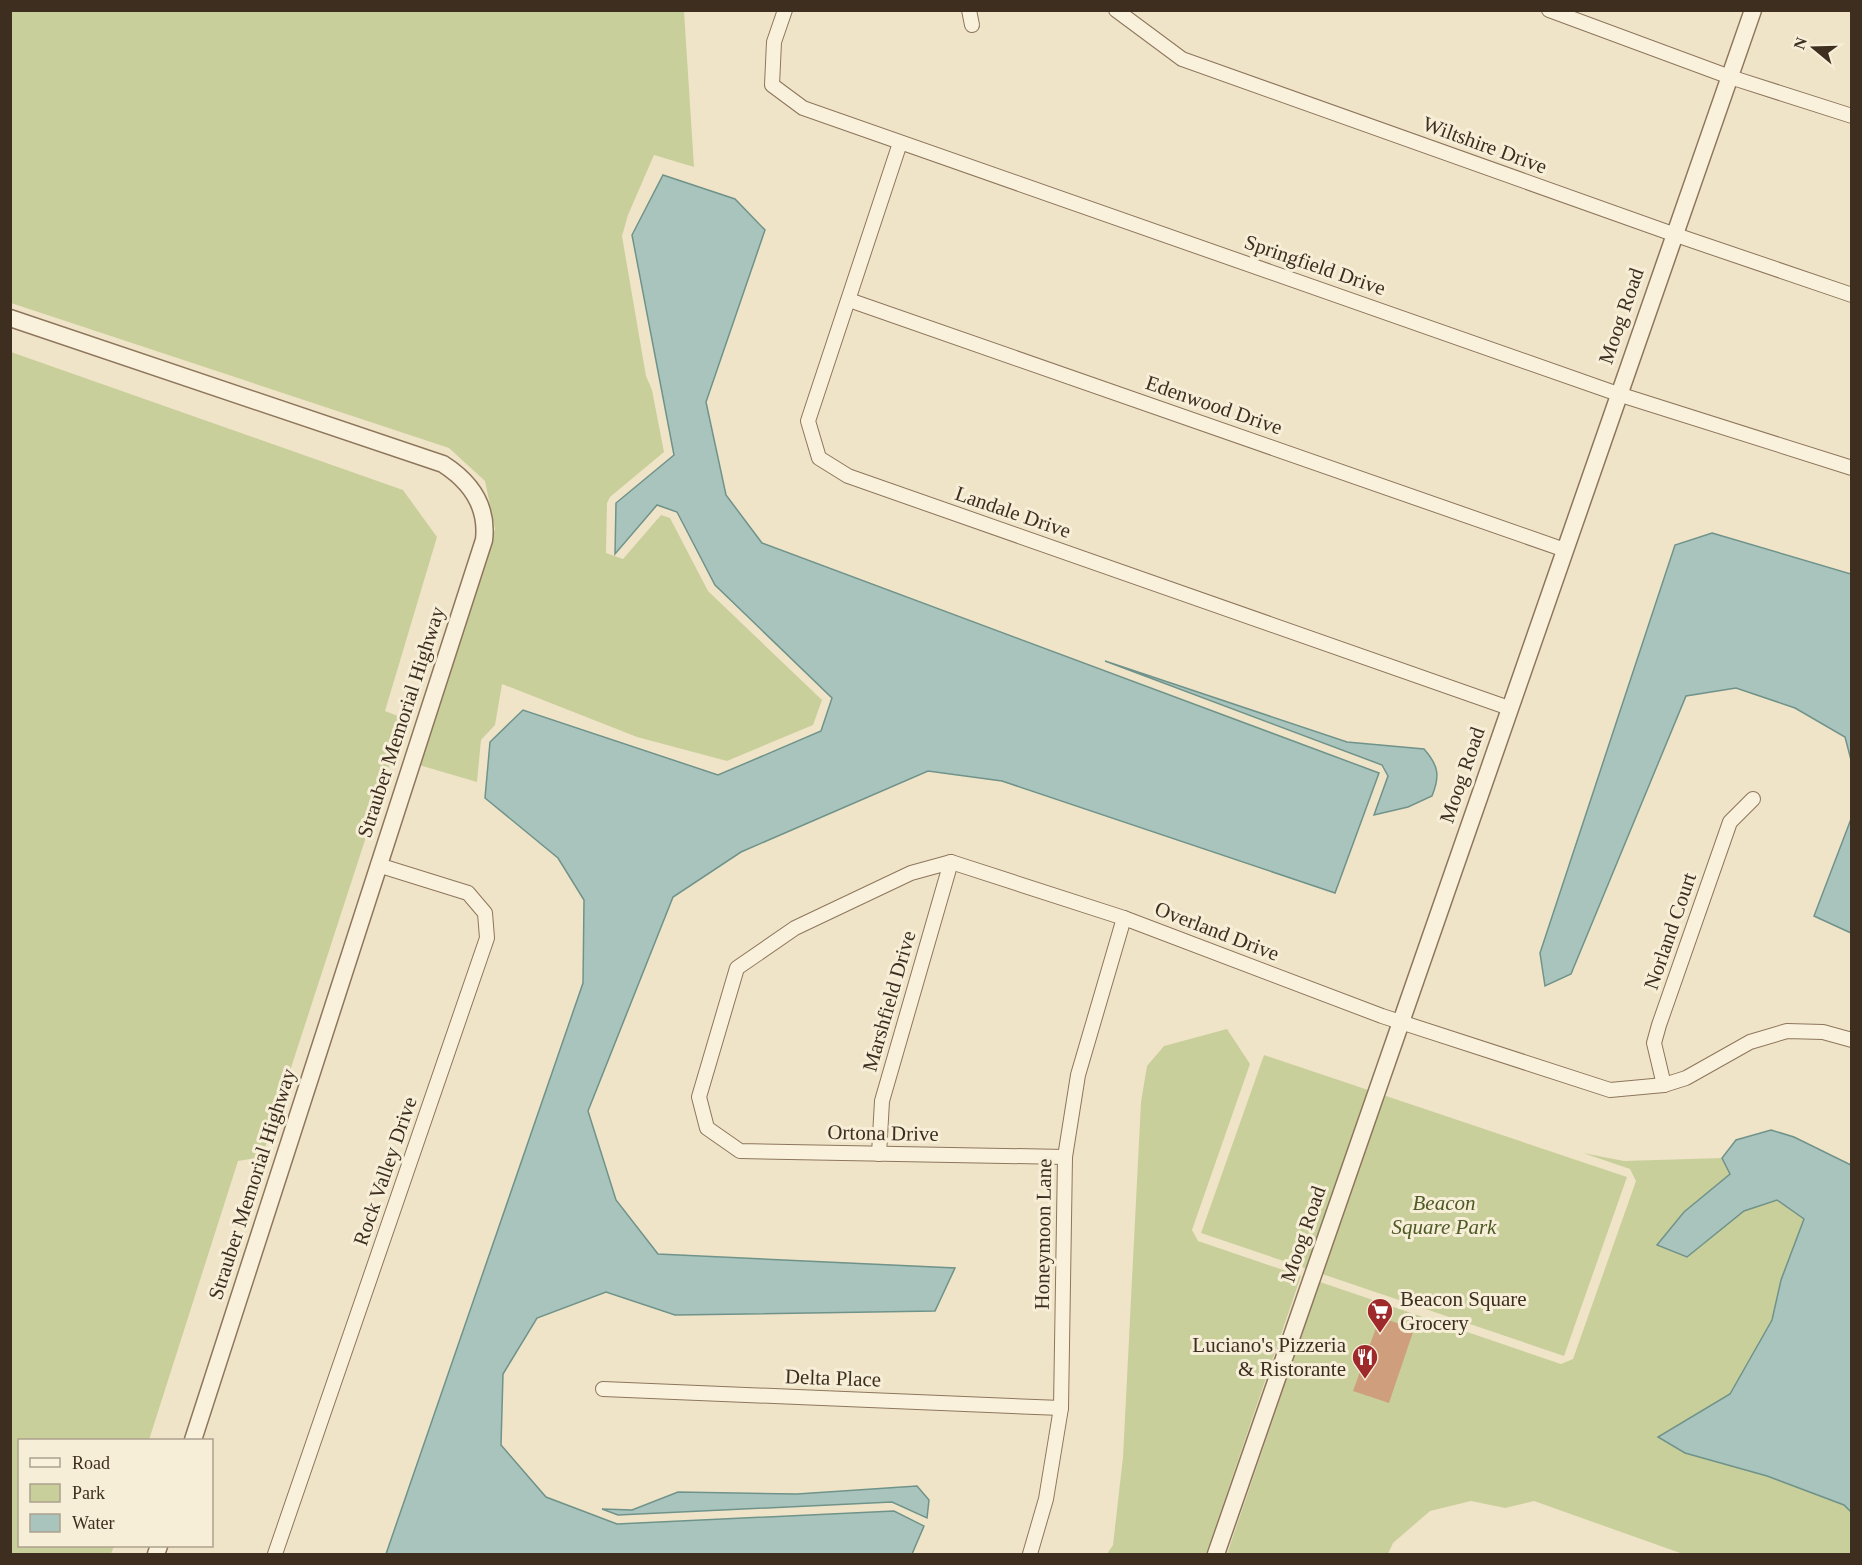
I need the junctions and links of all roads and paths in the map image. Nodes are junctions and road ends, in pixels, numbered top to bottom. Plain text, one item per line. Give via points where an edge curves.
1 (785, 10) edge
2 (969, 10) edge
3 (1116, 10) edge
4 (1549, 10) edge
5 (1753, 10) edge
6 (972, 25) dead end
7 (1730, 77) junction
8 (1851, 116) edge
9 (900, 143) junction
10 (1673, 234) junction
11 (1851, 295) edge
12 (849, 300) junction
13 (10, 318) edge
14 (1618, 394) junction
15 (1851, 468) edge
16 (1565, 550) junction
17 (1509, 708) junction
18 (1753, 799) dead end
19 (951, 862) junction
20 (378, 865) junction
21 (1124, 918) junction
22 (1400, 1022) junction
23 (1851, 1040) edge
24 (1664, 1085) junction
25 (879, 1154) junction
26 (1065, 1157) junction
27 (603, 1389) dead end
28 (1061, 1408) junction
29 (193, 1439) edge
30 (275, 1554) edge
31 (1030, 1554) edge
32 (1216, 1554) edge

1 - 9 street, Springfield Drive via 774,42 772,85 803,108
2 - 6 street
3 - 10 street, Wiltshire Drive via 1182,59
4 - 7 street
5 - 7 street, Moog Road
7 - 8 street
7 - 10 street, Moog Road
9 - 12 street, Landale Drive
9 - 14 street, Springfield Drive
10 - 11 street, Wiltshire Drive
10 - 14 street, Moog Road
12 - 16 street, Edenwood Drive
12 - 17 street, Landale Drive via 808,421 819,458 848,476
13 - 20 street, Strauber Memorial Highway via 443,464 469,485 481,505 486,525 484,540
14 - 15 street, Springfield Drive
14 - 16 street, Moog Road
16 - 17 street, Moog Road
17 - 22 street, Moog Road
18 - 24 street, Norland Court via 1730,822 1659,1025 1654,1044
19 - 21 street, Overland Drive
19 - 25 street, Marshfield Drive via 882,1101
19 - 25 street, Ortona Drive via 911,873 795,928 737,968 699,1097 707,1128 740,1150
20 - 29 street, Strauber Memorial Highway
20 - 30 street, Rock Valley Drive via 468,893 485,913 487,938
21 - 22 street, Overland Drive
21 - 26 street, Honeymoon Lane via 1078,1075
22 - 24 street, Overland Drive via 1591,1086 1630,1090
22 - 32 street, Moog Road
23 - 24 street, Overland Drive via 1805,1030 1768,1035 1686,1078
25 - 26 street, Ortona Drive
26 - 28 street, Honeymoon Lane
27 - 28 street, Delta Place
28 - 31 street, Honeymoon Lane via 1046,1499

